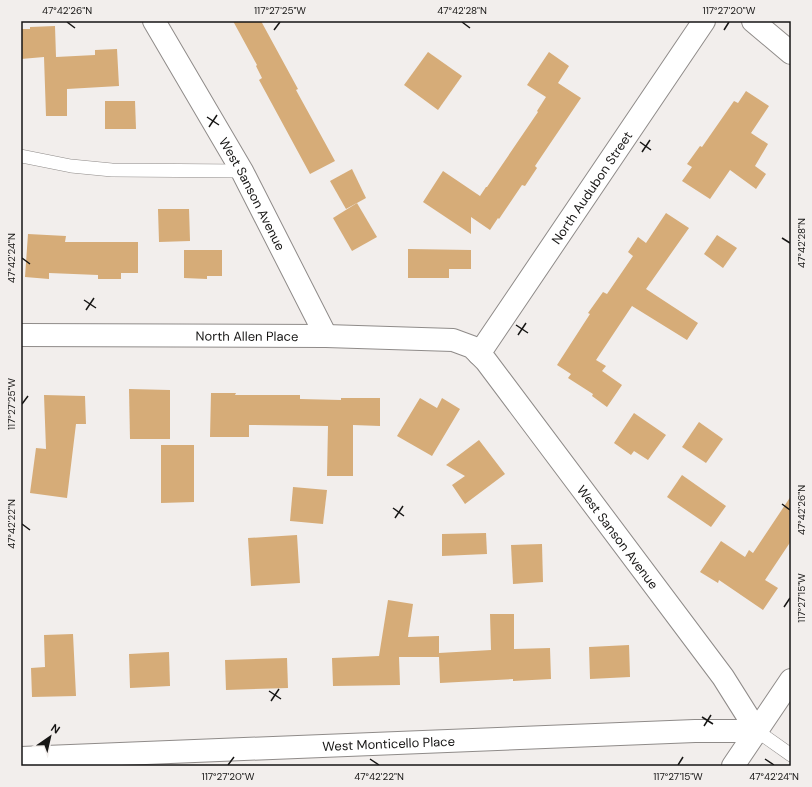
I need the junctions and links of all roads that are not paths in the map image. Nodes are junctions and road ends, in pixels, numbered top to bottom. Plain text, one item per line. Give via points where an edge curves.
1 (704, 21) edge
2 (753, 21) edge
3 (162, 26) edge
4 (791, 53) edge
5 (21, 156) edge
6 (242, 171) junction
7 (21, 335) edge
8 (326, 336) junction
9 (476, 351) junction
10 (791, 680) edge
11 (757, 731) junction
12 (791, 755) edge
13 (21, 758) edge
14 (733, 766) edge

1 - 9 street, North Audubon Street
2 - 4 street
3 - 6 street, West Sanson Avenue
5 - 6 lane via 70,166 112,170
6 - 8 street, West Sanson Avenue
7 - 8 street, North Allen Place
8 - 9 street, North Allen Place via 453,340
9 - 11 street, West Sanson Avenue via 723,677
10 - 11 street
11 - 12 lane
11 - 13 street, West Monticello Place via 695,731
11 - 14 street

